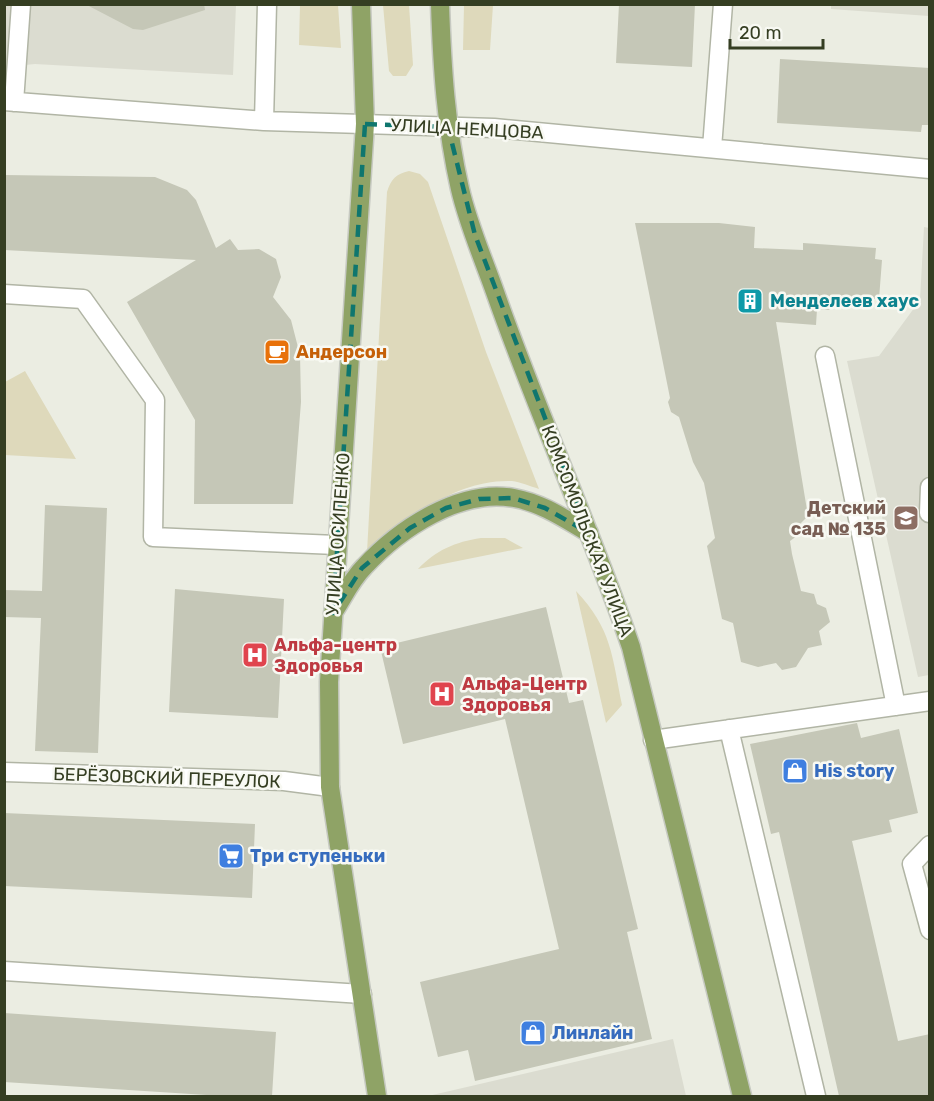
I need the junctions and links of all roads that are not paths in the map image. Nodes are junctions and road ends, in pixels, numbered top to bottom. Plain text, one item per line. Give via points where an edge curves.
1 (21, 4) edge
2 (267, 4) edge
3 (361, 4) edge
4 (440, 4) edge
5 (723, 4) edge
6 (9, 101) edge
7 (264, 121) junction
8 (365, 124) junction
9 (448, 127) junction
10 (712, 148) junction
11 (930, 168) edge
12 (4, 294) edge
13 (825, 356) dead end
14 (930, 487) edge
15 (929, 513) edge
16 (589, 533) junction
17 (336, 545) junction
18 (333, 613) junction
19 (930, 701) edge
20 (896, 706) junction
21 (729, 729) junction
22 (652, 740) junction
23 (4, 772) edge
24 (330, 787) junction
25 (930, 845) edge
26 (930, 930) edge
27 (4, 971) edge
28 (362, 994) junction
29 (377, 1096) edge
30 (742, 1096) edge
31 (816, 1096) edge

1 - 6 street
2 - 7 street
3 - 8 main road, УЛИЦА ОСИПЕНКО
4 - 9 main road, КОМСОМОЛЬСКАЯ УЛИЦА
5 - 10 street
6 - 7 street, УЛИЦА НЕМЦОВА
7 - 8 street, УЛИЦА НЕМЦОВА
8 - 9 street, УЛИЦА НЕМЦОВА
8 - 17 main road, УЛИЦА ОСИПЕНКО
9 - 10 street, УЛИЦА НЕМЦОВА
9 - 16 main road, КОМСОМОЛЬСКАЯ УЛИЦА via 460,191 475,236 512,341
10 - 11 street, УЛИЦА НЕМЦОВА
12 - 17 street via 83,298 155,399 153,537
13 - 20 street
14 - 15 street
16 - 18 main road via 545,508 513,498 479,499 446,508 381,550 362,568
16 - 22 main road, КОМСОМОЛЬСКАЯ УЛИЦА via 631,647
17 - 18 main road, УЛИЦА ОСИПЕНКО
18 - 24 main road, УЛИЦА ОСИПЕНКО
19 - 20 street
20 - 21 street
21 - 22 street
21 - 31 street
22 - 30 main road, КОМСОМОЛЬСКАЯ УЛИЦА
23 - 24 street, БЕРЁЗОВСКИЙ ПЕРЕУЛОК
24 - 28 main road, УЛИЦА ОСИПЕНКО
25 - 26 street via 912,864
27 - 28 street
28 - 29 main road, УЛИЦА ОСИПЕНКО

